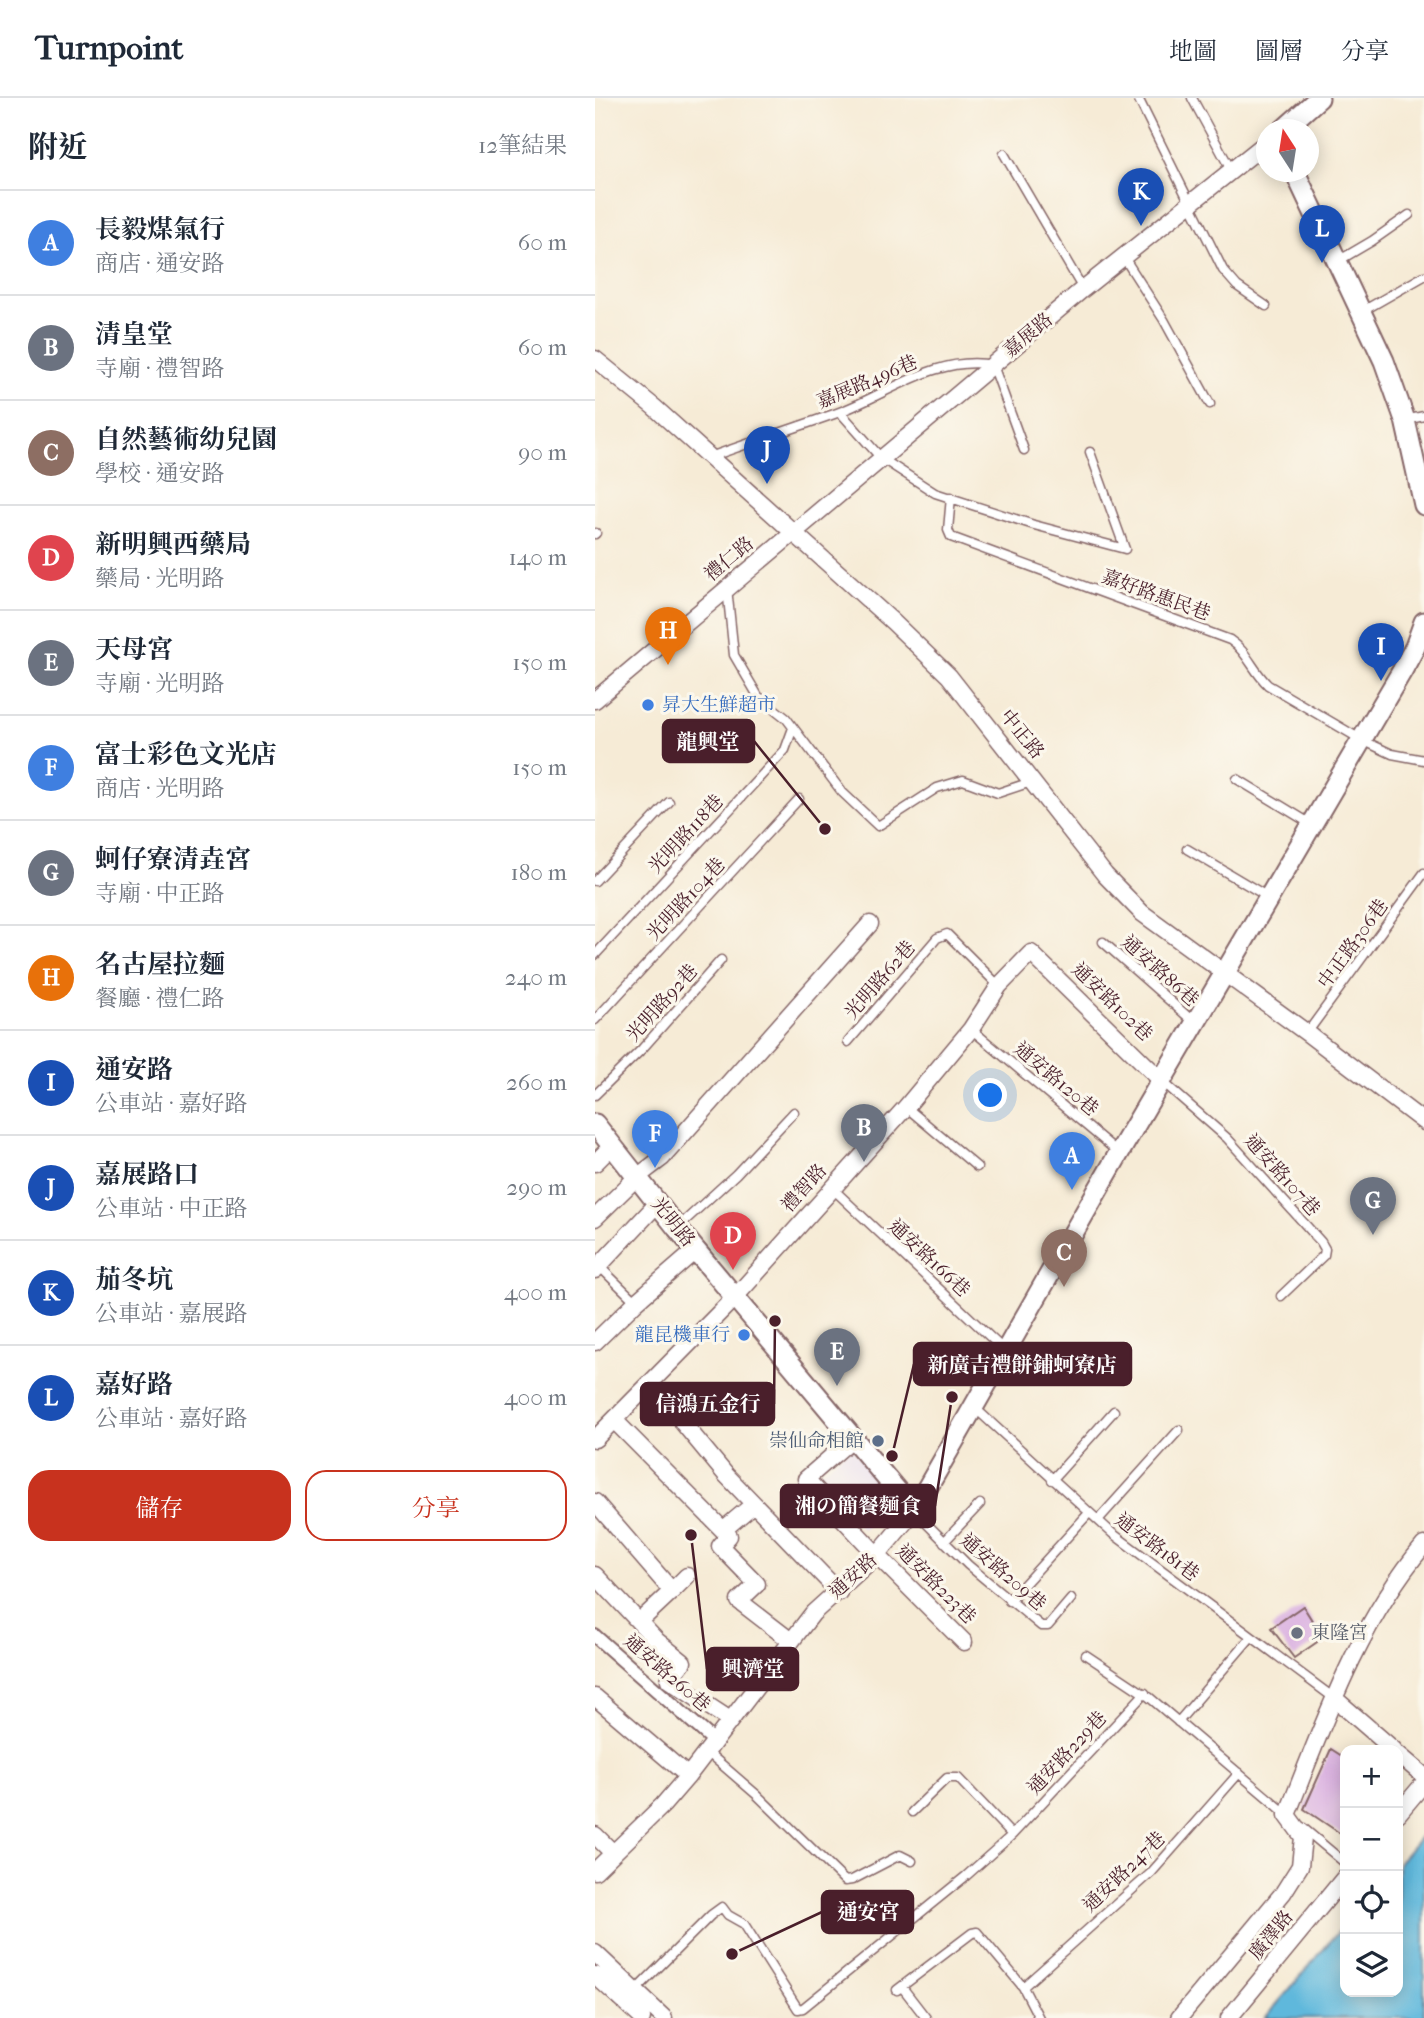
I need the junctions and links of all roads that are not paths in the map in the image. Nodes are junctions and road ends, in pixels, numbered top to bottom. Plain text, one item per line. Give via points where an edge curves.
1 (1138, 98) edge
2 (1192, 98) edge
3 (1319, 98) edge
4 (1295, 119) edge
5 (1256, 151) edge
6 (1004, 154) dead end
7 (1231, 170) junction
8 (1300, 182) edge
9 (1189, 204) junction
10 (1409, 215) dead end
11 (1123, 256) junction
12 (1338, 261) junction
13 (1424, 276) edge
14 (1083, 289) junction
15 (1266, 306) dead end
16 (1361, 312) junction
17 (595, 359) edge
18 (993, 365) junction
19 (1210, 404) dead end
20 (840, 412) junction
21 (1414, 418) edge
22 (1024, 450) dead end
23 (1090, 452) dead end
24 (710, 457) junction
25 (881, 458) junction
26 (951, 497) junction
27 (1424, 505) edge
28 (794, 532) junction
29 (727, 588) junction
30 (1424, 622) edge
31 (595, 700) edge
32 (793, 728) junction
33 (1362, 740) junction
34 (1424, 760) edge
35 (1237, 779) dead end
36 (1033, 781) junction
37 (799, 799) dead end
38 (669, 802) dead end
39 (1311, 824) junction
40 (1187, 849) dead end
41 (1424, 873) edge
42 (595, 881) edge
43 (1268, 897) junction
44 (870, 924) dead end
45 (1104, 942) dead end
46 (1031, 953) joint
47 (595, 956) edge
48 (721, 960) dead end
49 (1226, 975) junction
50 (999, 986) junction
51 (595, 1020) edge
52 (1195, 1023) junction
53 (971, 1029) junction
54 (1307, 1033) junction
55 (848, 1042) dead end
56 (1163, 1082) junction
57 (595, 1095) edge
58 (906, 1107) junction
59 (794, 1112) dead end
60 (1424, 1122) edge
61 (595, 1124) edge
62 (613, 1146) junction
63 (1119, 1153) junction
64 (595, 1163) edge
65 (977, 1167) dead end
66 (637, 1177) junction
67 (832, 1188) junction
68 (658, 1203) junction
69 (595, 1217) edge
70 (677, 1228) junction
71 (696, 1250) junction
72 (597, 1268) edge
73 (736, 1296) junction
74 (1281, 1296) dead end
75 (636, 1301) junction
76 (595, 1342) edge
77 (1005, 1351) junction
78 (973, 1406) junction
79 (1114, 1410) dead end
80 (614, 1420) junction
81 (683, 1423) dead end
82 (1179, 1430) dead end
83 (853, 1438) junction
84 (595, 1439) edge
85 (1052, 1480) junction
86 (595, 1502) edge
87 (754, 1504) junction
88 (980, 1504) dead end
89 (914, 1511) junction
90 (1089, 1513) junction
91 (1098, 1520) junction
92 (723, 1530) junction
93 (944, 1542) junction
94 (1424, 1545) edge
95 (877, 1555) junction
96 (595, 1575) edge
97 (687, 1576) dead end
98 (672, 1591) junction
99 (839, 1592) junction
100 (1071, 1599) dead end
101 (1009, 1601) junction
102 (639, 1622) junction
103 (595, 1636) edge
104 (1251, 1637) junction
105 (791, 1642) junction
106 (964, 1642) dead end
107 (1086, 1655) dead end
108 (1145, 1693) junction
109 (595, 1697) edge
110 (1334, 1698) junction
111 (730, 1720) junction
112 (1178, 1721) junction
113 (710, 1745) junction
114 (1388, 1745) edge
115 (1403, 1758) edge
116 (1239, 1773) junction
117 (688, 1776) junction
118 (1424, 1776) edge
119 (1424, 1783) edge
120 (1403, 1808) edge
121 (912, 1812) dead end
122 (1287, 1815) junction
123 (595, 1835) edge
124 (1012, 1835) junction
125 (612, 1852) junction
126 (1340, 1859) edge
127 (912, 1861) dead end
128 (595, 1871) edge
129 (1340, 1883) edge
130 (595, 1953) edge
131 (595, 1975) edge
132 (1023, 1987) junction
133 (635, 1991) junction
134 (642, 2018) edge
135 (664, 2018) edge
136 (926, 2018) edge
137 (1039, 2018) edge
138 (1179, 2018) edge
139 (1229, 2018) edge

1 - 9 lane
2 - 7 lane
3 - 4 street
5 - 7 street, 嘉展路
6 - 14 lane
7 - 9 street, 嘉展路
8 - 12 street
9 - 11 street, 嘉展路
9 - 15 lane via 1223,270
10 - 12 lane
11 - 14 street, 嘉展路
11 - 19 lane
12 - 16 street
13 - 16 lane
14 - 18 street, 嘉展路
16 - 21 street
17 - 24 street, 中正路
18 - 20 lane, 嘉展路496巷 via 977,361 913,377
18 - 22 lane
18 - 25 street, 嘉展路
20 - 24 lane, 嘉展路496巷
20 - 25 lane
21 - 27 street
23 - 26 lane via 1125,549
24 - 28 street, 中正路
25 - 26 lane via 935,493
25 - 28 street, 嘉展路
26 - 33 lane, 嘉好路惠民巷 via 951,537 1230,640 1268,685
28 - 29 street, 禮仁路
28 - 36 street, 中正路 via 949,676
29 - 31 street, 禮仁路
29 - 32 lane via 737,662 758,696
30 - 33 street, 通安路 via 1415,647
32 - 36 lane via 842,792 878,826 937,788 963,780 998,793
32 - 47 lane, 光明路118巷 via 785,750
33 - 34 lane via 1400,756
33 - 39 street, 通安路
35 - 39 lane
36 - 49 street, 中正路 via 1105,875 1142,913
37 - 51 lane, 光明路104巷
38 - 42 lane
39 - 43 street, 通安路
40 - 43 lane
41 - 54 lane, 中正路306巷
43 - 49 street, 通安路
44 - 66 street via 690,1128
45 - 52 lane, 通安路86巷
46 - 50 street, 禮智路
46 - 56 street, 通安路102巷
48 - 57 lane, 光明路92巷
49 - 52 street, 通安路
49 - 54 street, 中正路
50 - 53 street, 禮智路
50 - 55 lane, 光明路62巷 via 947,934 937,938
52 - 56 street, 通安路
53 - 58 street, 禮智路
53 - 63 lane, 通安路120巷
54 - 60 street, 中正路
56 - 63 street, 通安路
56 - 74 lane, 通安路107巷 via 1227,1138 1325,1249
58 - 65 lane
58 - 67 street, 禮智路
59 - 70 lane
61 - 62 street, 光明路
62 - 64 street
62 - 66 street, 光明路
63 - 77 street, 通安路
66 - 68 street, 光明路
66 - 69 street
67 - 73 street, 禮智路
67 - 77 lane, 通安路166巷
68 - 70 street, 光明路
68 - 72 street
70 - 71 street, 光明路
71 - 73 street, 光明路
71 - 75 street
72 - 75 lane
73 - 80 street, 禮智路
73 - 83 street, 光明路
75 - 76 street
77 - 78 street, 通安路
78 - 85 lane, 通安路181巷
78 - 89 street, 通安路
79 - 85 lane
80 - 84 street, 禮智路
80 - 92 street
81 - 87 street
82 - 91 lane
83 - 89 street, 光明路
83 - 95 street, 通安路223巷 via 806,1479
85 - 90 lane, 通安路181巷
86 - 98 street
87 - 92 street
87 - 99 street
88 - 93 lane
89 - 93 lane, 通安路209巷
89 - 95 street, 通安路
90 - 91 lane, 通安路181巷
90 - 101 lane
91 - 104 lane, 通安路181巷
92 - 105 street via 729,1536 720,1546 757,1584 739,1601
93 - 101 lane, 通安路209巷
94 - 110 street via 1370,1627
95 - 99 street, 通安路
95 - 106 street, 通安路223巷
96 - 102 street
97 - 98 street
98 - 102 street
99 - 105 street, 通安路 via 813,1613
100 - 101 lane, 通安路209巷 via 1044,1627
102 - 111 street via 683,1662 669,1681
103 - 113 street, 通安路260巷
104 - 110 lane, 通安路181巷
104 - 112 lane
105 - 111 street, 通安路
107 - 108 lane
108 - 112 lane
108 - 124 lane, 通安路229巷
109 - 117 street
110 - 114 street
110 - 122 street
111 - 113 street, 通安路
112 - 116 lane
113 - 117 street, 通安路
113 - 127 lane via 845,1881 900,1855
115 - 118 street
116 - 122 lane
116 - 132 lane, 通安路247巷 via 1151,1872
117 - 125 street, 通安路
119 - 120 street
121 - 124 lane via 947,1778 958,1777
122 - 126 lane
122 - 138 street via 1303,1837 1300,1866 1283,1893
123 - 125 street
124 - 133 lane via 803,2008 798,2009 744,1924 722,1907
125 - 128 street, 通安路
129 - 139 street, 廣澤路
130 - 133 street
131 - 134 street
132 - 136 lane via 977,1932 972,1933 899,1989
132 - 137 lane
133 - 135 street

